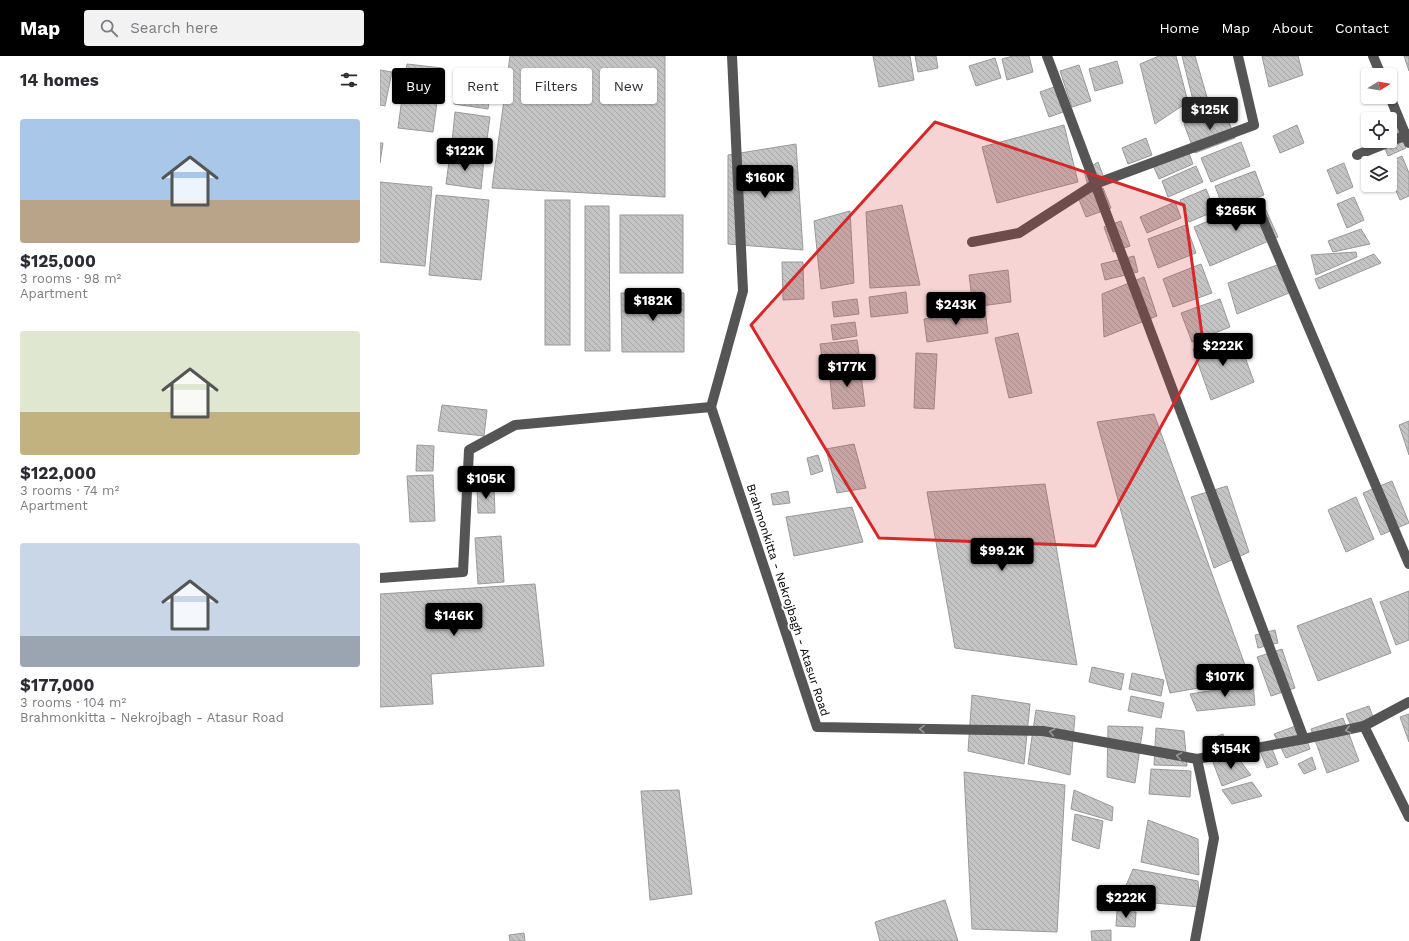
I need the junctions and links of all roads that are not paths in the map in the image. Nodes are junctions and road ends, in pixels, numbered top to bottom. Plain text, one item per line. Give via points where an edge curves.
1 (732, 56) edge
2 (1047, 56) edge
3 (1238, 56) edge
4 (1373, 56) edge
5 (1378, 68) edge
6 (1393, 104) edge
7 (1408, 137) edge
8 (1357, 155) dead end
9 (1095, 184) junction
10 (1261, 215) dead end
11 (972, 242) dead end
12 (711, 407) junction
13 (1409, 564) edge
14 (380, 578) edge
15 (1409, 702) edge
16 (1364, 726) junction
17 (1304, 739) junction
18 (1197, 759) junction
19 (1409, 817) edge
20 (1195, 941) edge

1 - 12 street via 743,292
2 - 9 street
3 - 9 street via 1254,125
4 - 5 street
6 - 7 street
7 - 8 street
9 - 11 street via 1019,233
9 - 17 street
10 - 13 street
12 - 14 street via 515,425 469,450 463,572
18 -> 12 street, Brahmonkitta - Nekrojbagh - Atasur Road via 1043,731 817,727
15 - 16 street, Brahmonkitta - Nekrojbagh - Atasur Road
16 -> 17 street, Brahmonkitta - Nekrojbagh - Atasur Road
16 - 19 street
17 - 18 street, Brahmonkitta - Nekrojbagh - Atasur Road
18 - 20 street via 1214,838

